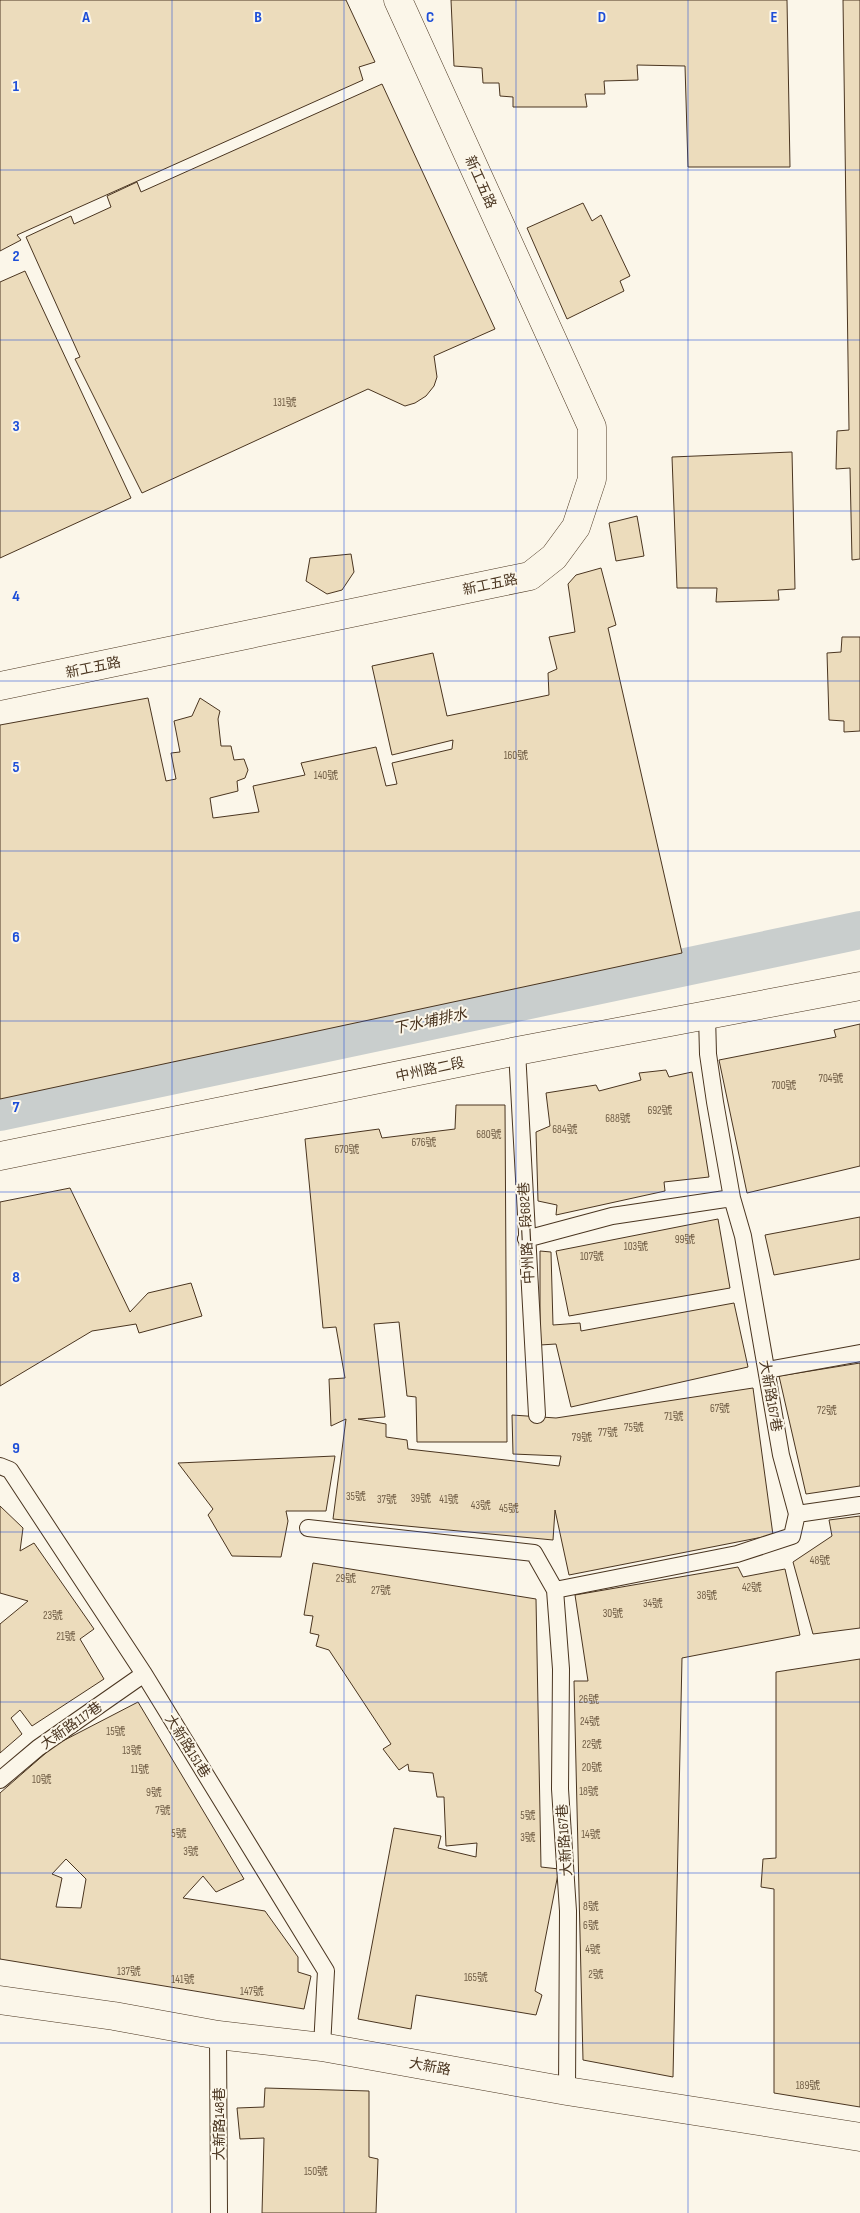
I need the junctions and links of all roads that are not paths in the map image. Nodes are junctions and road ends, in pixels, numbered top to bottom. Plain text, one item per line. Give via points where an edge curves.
1 (398, 0) edge
2 (0, 686) edge
3 (860, 986) edge
4 (707, 1015) junction
5 (517, 1051) junction
6 (0, 1156) edge
7 (732, 1198) junction
8 (526, 1239) junction
9 (860, 1353) edge
10 (767, 1370) junction
11 (537, 1416) dead end
12 (0, 1466) edge
13 (860, 1505) edge
14 (797, 1514) junction
15 (308, 1528) dead end
16 (555, 1590) junction
17 (144, 1674) junction
18 (0, 1780) edge
19 (0, 2000) edge
20 (218, 2035) junction
21 (322, 2047) junction
22 (567, 2091) junction
23 (860, 2137) edge
24 (219, 2213) edge

1 - 2 street, 新工五路 via 592,427 592,479 576,527 554,557 530,576
3 - 4 street, 中州路二段
4 - 5 street, 中州路二段
4 - 7 lane, 大新路167巷 via 708,1054
5 - 6 street, 中州路二段
5 - 8 lane, 中州路二段682巷
7 - 8 lane via 612,1216
7 - 10 lane, 大新路167巷 via 743,1236
8 - 11 lane, 中州路二段682巷
9 - 10 lane
10 - 14 lane, 大新路167巷 via 781,1455
12 - 17 lane, 大新路151巷 via 10,1470
13 - 14 lane
14 - 16 lane via 792,1536 737,1554
15 - 16 lane, 大新路167巷 via 534,1553
16 - 22 lane, 大新路167巷 via 561,1669 560,1788 568,1911
17 - 18 lane, 大新路117巷 via 38,1748
17 - 21 lane, 大新路151巷 via 326,1971
19 - 20 street, 大新路
20 - 21 street, 大新路
20 - 24 lane, 大新路148巷
21 - 22 street, 大新路
22 - 23 street, 大新路

